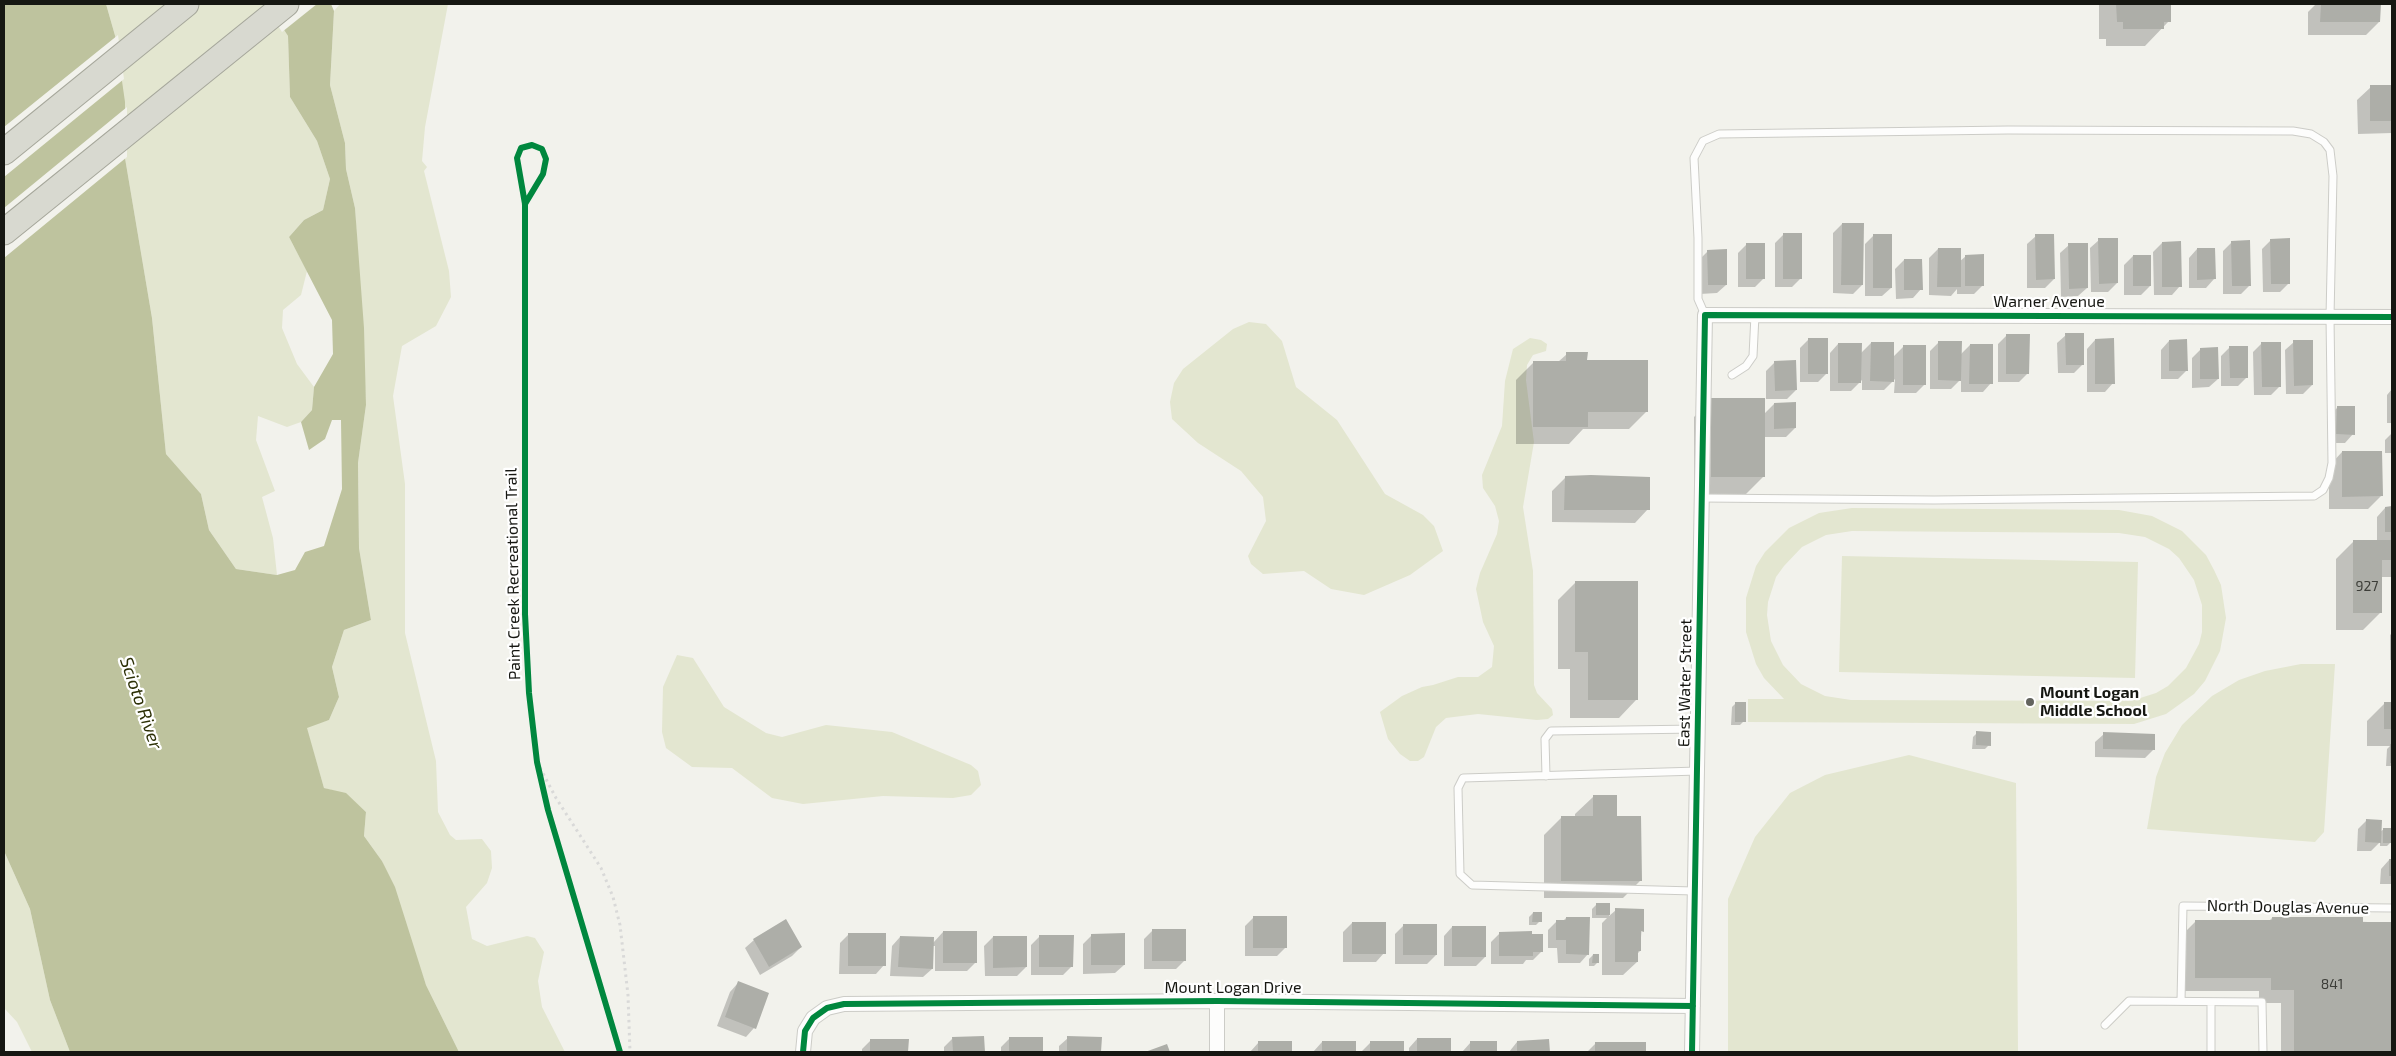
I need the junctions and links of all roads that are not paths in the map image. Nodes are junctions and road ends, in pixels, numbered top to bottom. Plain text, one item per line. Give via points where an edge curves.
1 (186, 4) edge
2 (286, 4) edge
3 (4, 152) edge
4 (4, 232) edge
5 (1705, 315) junction
6 (1756, 315) junction
7 (2330, 317) junction
8 (2392, 317) edge
9 (1732, 375) dead end
10 (1702, 498) junction
11 (1698, 730) junction
12 (1698, 771) junction
13 (1546, 776) junction
14 (1694, 891) junction
15 (2392, 908) edge
16 (1217, 1001) junction
17 (2181, 1001) junction
18 (2211, 1002) junction
19 (1693, 1006) junction
20 (2105, 1025) dead end
21 (803, 1052) edge
22 (1217, 1052) edge
23 (1692, 1052) edge
24 (2211, 1052) edge
25 (2263, 1052) edge

1 - 3 highway
2 - 4 highway
5 - 6 street, Warner Avenue
5 - 7 lane via 1698,299 1694,158 1703,141 1719,134 2226,130 2311,134 2330,150 2333,176
5 - 10 street, East Water Street
6 - 7 street, Warner Avenue
6 - 9 lane via 1753,356 1746,366
7 - 8 street, Warner Avenue
7 - 10 lane via 2332,463 2323,490 2314,496 1944,500
10 - 11 street, East Water Street
11 - 12 street, East Water Street
11 - 13 lane via 1551,732 1545,739
12 - 13 lane
12 - 14 street, East Water Street
13 - 14 lane via 1463,778 1458,788 1460,874 1472,886
14 - 19 street, East Water Street
15 - 17 lane, North Douglas Avenue via 2183,906
16 - 19 street, Mount Logan Drive
16 - 21 street, Mount Logan Drive via 844,1004 827,1008 813,1018 805,1031
16 - 22 street
17 - 18 lane
17 - 20 lane via 2129,1001
18 - 24 lane
18 - 25 lane via 2262,1002
19 - 23 street, East Water Street

